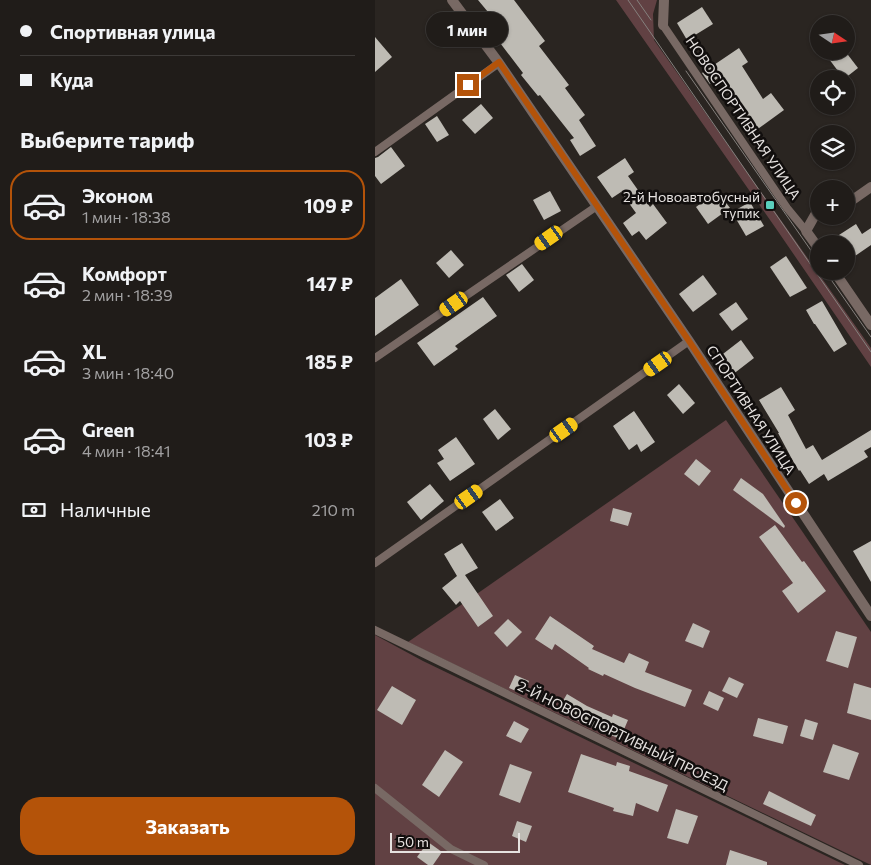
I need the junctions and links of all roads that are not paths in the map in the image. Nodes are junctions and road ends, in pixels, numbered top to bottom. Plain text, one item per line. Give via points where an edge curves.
1 (452, 0) edge
2 (664, 0) edge
3 (663, 25) joint
4 (499, 62) junction
5 (375, 152) edge
6 (871, 187) edge
7 (855, 197) edge
8 (597, 206) junction
9 (810, 224) edge
10 (806, 231) junction
11 (810, 237) edge
12 (840, 280) edge
13 (871, 325) edge
14 (689, 341) junction
15 (375, 358) edge
16 (375, 563) edge
17 (871, 616) edge
18 (375, 630) edge
19 (375, 788) edge
20 (483, 865) edge
21 (859, 865) edge

1 - 4 street, СПОРТИВНАЯ УЛИЦА
2 - 3 street
3 - 10 lane, НОВОСПОРТИВНАЯ УЛИЦА
4 - 5 lane
4 - 8 street, СПОРТИВНАЯ УЛИЦА
6 - 7 street
8 - 14 street, СПОРТИВНАЯ УЛИЦА
8 - 15 lane
9 - 10 street
10 - 11 street, НОВОСПОРТИВНАЯ УЛИЦА
12 - 13 street
14 - 16 lane
14 - 17 street, СПОРТИВНАЯ УЛИЦА
18 - 21 lane, 2-Й НОВОСПОРТИВНЫЙ ПРОЕЗД
19 - 20 lane via 451,849

